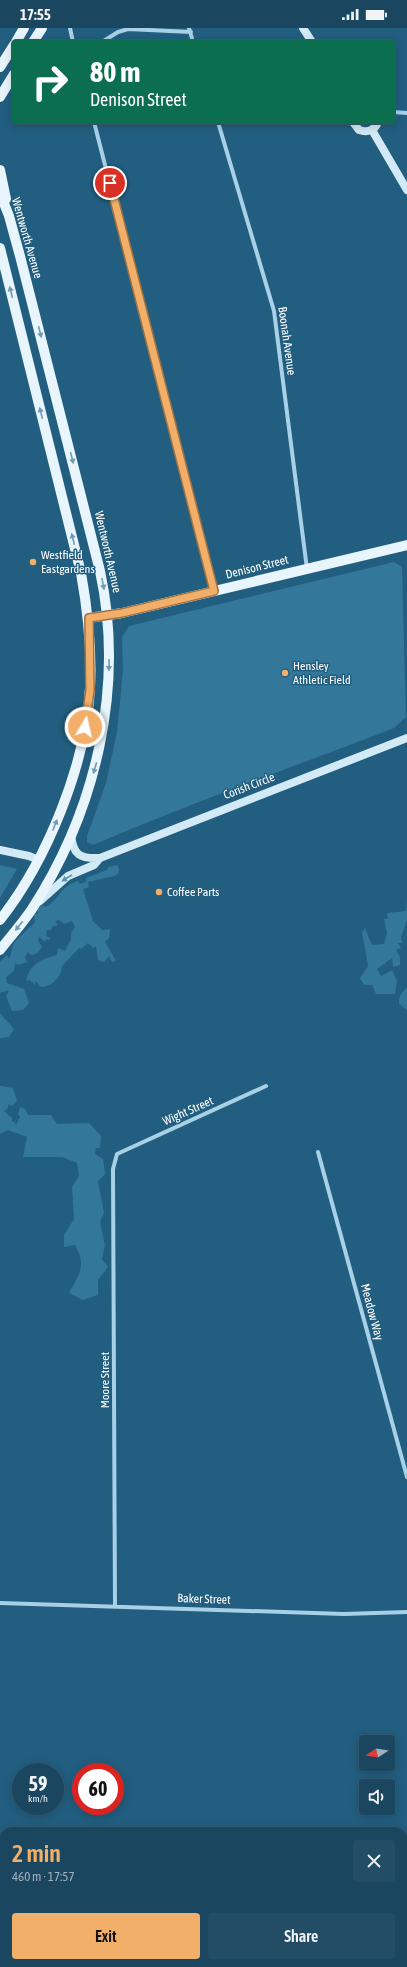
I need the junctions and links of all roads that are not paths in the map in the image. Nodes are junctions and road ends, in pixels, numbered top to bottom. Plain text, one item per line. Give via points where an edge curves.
1 (24, 28) edge
2 (42, 28) edge
3 (70, 28) edge
4 (303, 28) edge
5 (190, 30) edge
6 (17, 40) edge
7 (34, 40) edge
8 (73, 40) edge
9 (105, 40) edge
10 (193, 40) edge
11 (311, 40) edge
12 (12, 48) edge
13 (0, 67) edge
14 (12, 77) edge
15 (0, 97) edge
16 (395, 112) edge
17 (407, 113) edge
18 (95, 124) edge
19 (219, 124) edge
20 (354, 124) edge
21 (376, 124) edge
22 (372, 130) junction
23 (0, 170) edge
24 (407, 190) edge
25 (0, 193) edge
26 (9, 216) junction
27 (0, 248) edge
28 (407, 545) edge
29 (308, 568) junction
30 (214, 591) junction
31 (108, 616) junction
32 (89, 618) junction
33 (407, 738) edge
34 (71, 834) junction
35 (0, 850) edge
36 (100, 858) junction
37 (39, 860) junction
38 (54, 870) junction
39 (31, 910) junction
40 (0, 920) edge
41 (0, 950) edge
42 (266, 1086) dead end
43 (318, 1152) dead end
44 (117, 1154) joint
45 (407, 1476) edge
46 (0, 1603) edge
47 (115, 1607) junction
48 (407, 1612) edge

1 - 6 main road
2 - 7 main road
3 - 8 street
4 - 11 street
5 - 9 street via 128,29
5 - 10 street
12 - 13 main road
14 - 15 main road
16 - 17 street
18 - 30 street
19 - 29 street, Boonah Avenue via 274,310
20 - 22 street via 363,132
21 - 22 street
22 - 24 street
23 - 26 main road
25 - 26 main road, Wentworth Avenue
26 -> 31 main road, Wentworth Avenue via 93,542
32 -> 27 main road via 80,567
28 - 29 main road, Denison Street
29 - 30 main road, Denison Street
30 - 31 main road, Denison Street
31 - 32 main road, Denison Street
31 -> 34 main road, Wentworth Avenue via 108,696 100,750
37 -> 32 main road via 62,807 82,741 90,690
33 - 36 street, Corish Circle
34 - 36 street, Corish Circle via 74,850 81,857
34 - 38 main road, Wentworth Avenue
35 - 37 street
36 -> 39 street, Corish Circle via 94,865 68,876
37 - 38 main road
37 - 40 main road via 32,875
38 - 39 main road, Wentworth Avenue
39 -> 41 main road, Wentworth Avenue
42 - 44 street, Wight Street
43 - 45 street, Meadow Way
44 - 47 street, Moore Street via 113,1169
46 - 47 street, Baker Street
47 - 48 street, Baker Street via 371,1615

